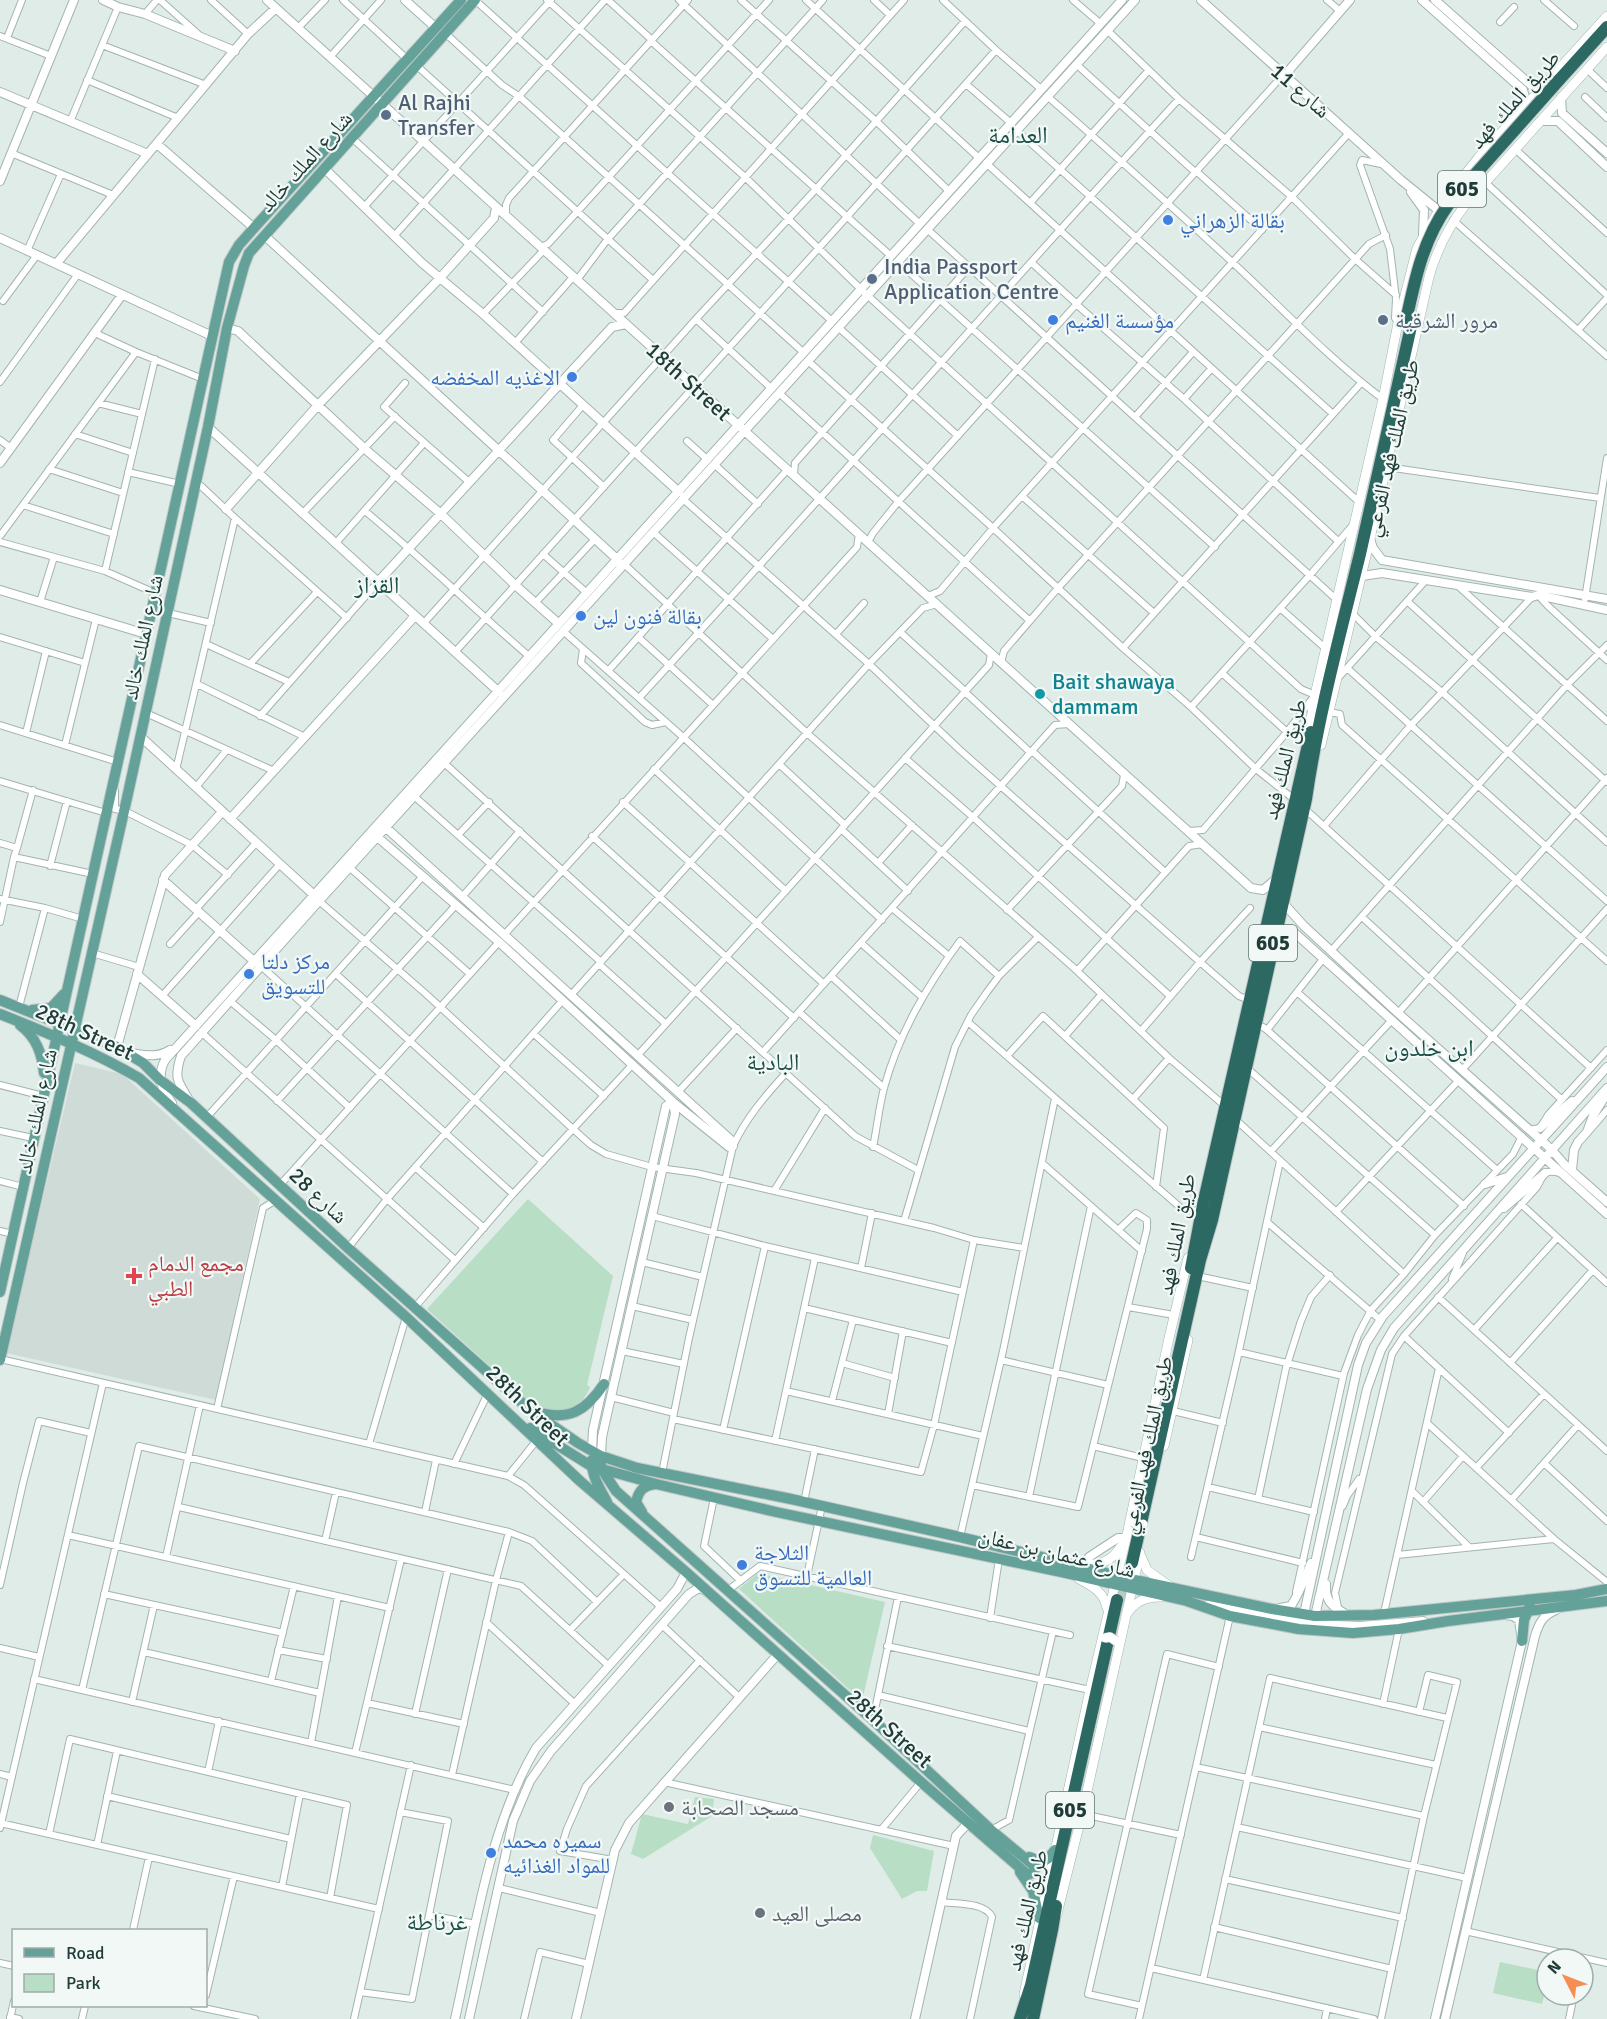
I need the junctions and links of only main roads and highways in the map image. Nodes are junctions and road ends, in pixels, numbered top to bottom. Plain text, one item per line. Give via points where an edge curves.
1 (462, 0) edge
2 (475, 0) edge
3 (1607, 16) edge
4 (1607, 27) edge
5 (441, 30) junction
6 (1607, 36) edge
7 (1607, 47) edge
8 (411, 62) junction
9 (1561, 87) junction
10 (1438, 210) junction
11 (1453, 220) junction
12 (1405, 322) junction
13 (1306, 749) junction
14 (1302, 803) junction
15 (67, 989) junction
16 (0, 1000) edge
17 (21, 1008) junction
18 (78, 1013) junction
19 (0, 1014) edge
20 (13, 1019) junction
21 (59, 1023) junction
22 (75, 1029) junction
23 (56, 1036) junction
24 (91, 1036) junction
25 (71, 1042) junction
26 (96, 1054) junction
27 (66, 1067) junction
28 (44, 1091) junction
29 (1212, 1220) junction
30 (1197, 1229) junction
31 (1, 1285) edge
32 (0, 1360) edge
33 (604, 1384) road end
34 (530, 1410) junction
35 (515, 1418) junction
36 (596, 1453) junction
37 (596, 1467) junction
38 (656, 1484) junction
39 (610, 1507) junction
40 (645, 1518) junction
41 (1134, 1525) junction
42 (1141, 1549) junction
43 (1084, 1565) junction
44 (1066, 1573) junction
45 (1116, 1580) junction
46 (1133, 1584) junction
47 (1607, 1589) edge
48 (1168, 1592) junction
49 (1546, 1598) junction
50 (1607, 1601) edge
51 (1527, 1611) junction
52 (1107, 1616) junction
53 (1125, 1617) junction
54 (1103, 1640) junction
55 (1522, 1641) road end
56 (1117, 1644) junction
57 (1054, 1850) junction
58 (1012, 1854) junction
59 (1039, 1918) junction
60 (1052, 1930) junction
61 (1025, 2017) edge

1 - 5 main road, شارع الملك خالد
2 - 5 main road, شارع الملك خالد
3 - 10 main road, طريق الملك فهد الفرعي via 1479,157
4 - 9 highway, طريق الملك فهد / 605
5 - 8 main road, شارع الملك خالد
6 - 9 highway, طريق الملك فهد / 605
7 - 9 main road, طريق الملك فهد الفرعي via 1587,69
8 - 15 main road, شارع الملك خالد via 373,96 239,245 229,262
8 - 18 main road, شارع الملك خالد via 382,104 249,252 244,266 227,328
9 - 11 main road, طريق الملك فهد الفرعي via 1540,121
9 - 12 highway, طريق الملك فهد / 605, bridge via 1439,217 1420,260
10 - 11 main road
10 - 12 main road, طريق الملك فهد الفرعي via 1413,259
11 - 14 main road, طريق الملك فهد الفرعي via 1429,277 1362,576
12 - 13 highway, طريق الملك فهد / 605
12 - 13 main road, طريق الملك فهد الفرعي via 1336,599
12 - 14 highway, طريق الملك فهد / 605 via 1367,525
13 - 14 highway, طريق الملك فهد / 605
14 - 29 highway, طريق الملك فهد / 605 via 1261,1028 1246,1067
14 - 30 highway, طريق الملك فهد / 605 via 1276,879
15 - 17 main road via 51,1008
15 - 21 main road, شارع الملك خالد
16 - 17 main road, شارع 28
17 - 21 main road, شارع 28
18 - 22 main road, شارع الملك خالد
18 - 24 main road via 78,1022
19 - 20 main road, 28th Street
20 - 23 main road, 28th Street
20 - 28 main road via 28,1030 42,1054
21 - 22 main road, شارع 28
21 - 23 main road, شارع الملك خالد
22 - 24 main road, شارع 28
22 - 25 main road, شارع الملك خالد
23 - 25 main road, 28th Street
23 - 28 main road, شارع الملك خالد
24 - 34 main road, شارع 28 via 129,1053 191,1103
25 - 26 main road, 28th Street
25 - 27 main road, شارع الملك خالد
26 - 27 main road via 73,1058
26 - 35 main road, 28th Street via 139,1078 182,1115
27 - 32 main road, شارع الملك خالد
28 - 31 main road, شارع الملك خالد
29 - 30 highway, طريق الملك فهد / 605 via 1129,1563
29 - 41 main road, طريق الملك فهد الفرعي via 1173,1411
30 - 41 main road, طريق الملك فهد الفرعي via 1183,1274 1143,1458
33 - 34 main road via 584,1408 566,1415
34 - 36 main road, شارع 28
35 - 37 main road, شارع عثمان بن عفان
35 - 39 main road, 28th Street
36 - 37 main road
36 - 43 main road, شارع عثمان بن عفان via 637,1468
37 - 38 main road, شارع عثمان بن عفان
37 - 39 main road via 599,1487
37 - 40 main road, 28th Street
38 - 40 main road via 639,1492 636,1502
38 - 44 main road, شارع عثمان بن عفان
39 - 58 main road, 28th Street via 968,1823
40 - 58 main road, 28th Street via 873,1720
41 - 42 main road, طريق الملك فهد الفرعي
41 - 43 main road via 1110,1560
41 - 45 main road, طريق الملك فهد الفرعي
42 - 46 main road, طريق الملك فهد الفرعي
42 - 48 main road via 1147,1570
43 - 45 main road, شارع عثمان بن عفان
44 - 45 main road, شارع عثمان بن عفان
44 - 52 main road via 1099,1591 1106,1601
45 - 46 main road, شارع عثمان بن عفان
45 - 52 main road, طريق الملك فهد الفرعي
46 - 48 main road, شارع عثمان بن عفان
46 - 53 main road, طريق الملك فهد الفرعي
47 - 49 main road, شارع عثمان بن عفان
48 - 49 main road, شارع عثمان بن عفان via 1309,1618
48 - 51 main road, شارع عثمان بن عفان via 1230,1616 1270,1625 1353,1634
48 - 53 main road via 1139,1602
49 - 51 main road
50 - 51 main road, شارع عثمان بن عفان
51 - 55 main road
52 - 54 main road, طريق الملك فهد الفرعي
53 - 56 main road, طريق الملك فهد الفرعي
54 - 56 main road, bridge via 1110,1637
54 - 57 main road, طريق الملك فهد الفرعي
56 - 60 main road, طريق الملك فهد الفرعي via 1082,1814
57 - 58 main road via 1049,1858 1038,1862
57 - 59 main road, طريق الملك فهد الفرعي
58 - 59 main road via 1033,1891
59 - 61 main road, طريق الملك فهد الفرعي via 1025,1982
60 - 61 highway, طريق الملك فهد / 605
60 - 61 highway, طريق الملك فهد / 605 via 1119,1600

